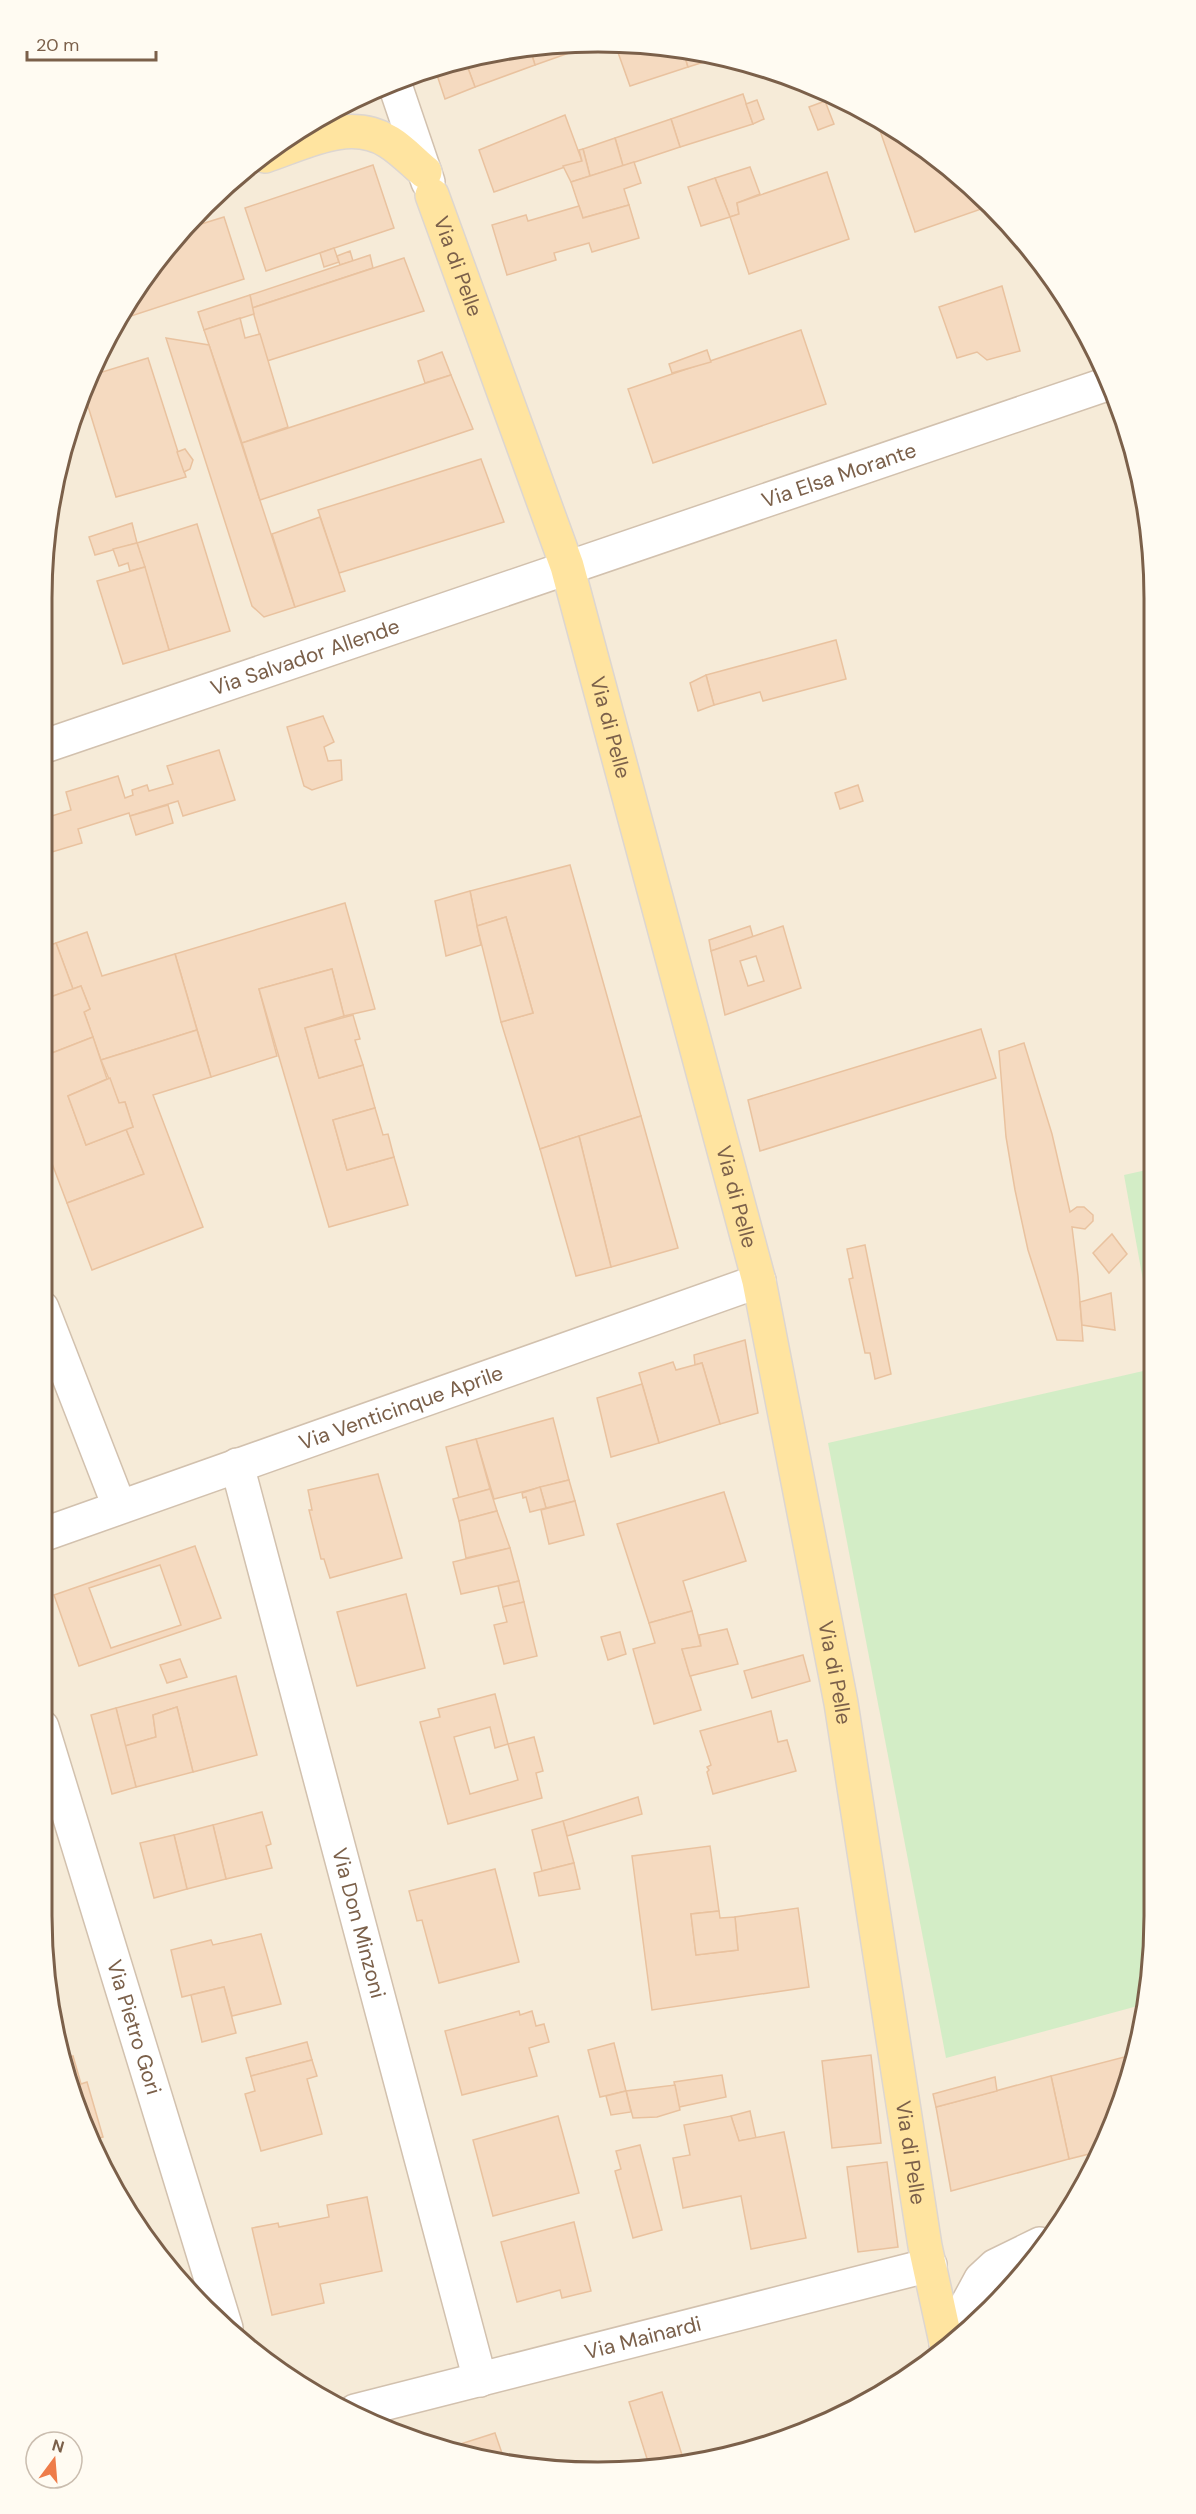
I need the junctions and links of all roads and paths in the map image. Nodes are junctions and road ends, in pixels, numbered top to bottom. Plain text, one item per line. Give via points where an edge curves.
1 (397, 91) edge
2 (290, 148) edge
3 (429, 184) junction
4 (1101, 386) edge
5 (567, 566) junction
6 (52, 744) edge
7 (759, 1281) junction
8 (52, 1334) edge
9 (237, 1465) junction
10 (119, 1506) junction
11 (52, 1530) edge
12 (52, 1760) edge
13 (1030, 2249) edge
14 (930, 2265) junction
15 (220, 2310) edge
16 (956, 2328) edge
17 (945, 2337) edge
18 (480, 2380) junction
19 (365, 2409) edge

1 - 3 street, Via di Pelle
2 - 3 main road via 340,131 370,132 390,142
3 - 5 main road, Via di Pelle
4 - 5 street, Via Elsa Morante
5 - 6 street, Via Salvador Allende
5 - 7 main road, Via di Pelle
7 - 9 street, Via Venticinque Aprile
7 - 14 main road, Via di Pelle via 841,1703
8 - 10 street
9 - 10 street, Via Venticinque Aprile
9 - 18 street, Via Don Minzoni
10 - 11 street, Via Venticinque Aprile
12 - 15 street, Via Pietro Gori
13 - 16 street via 995,2266 981,2279
14 - 17 main road, Via di Pelle
14 - 18 street, Via Mainardi
18 - 19 street, Via Mainardi

